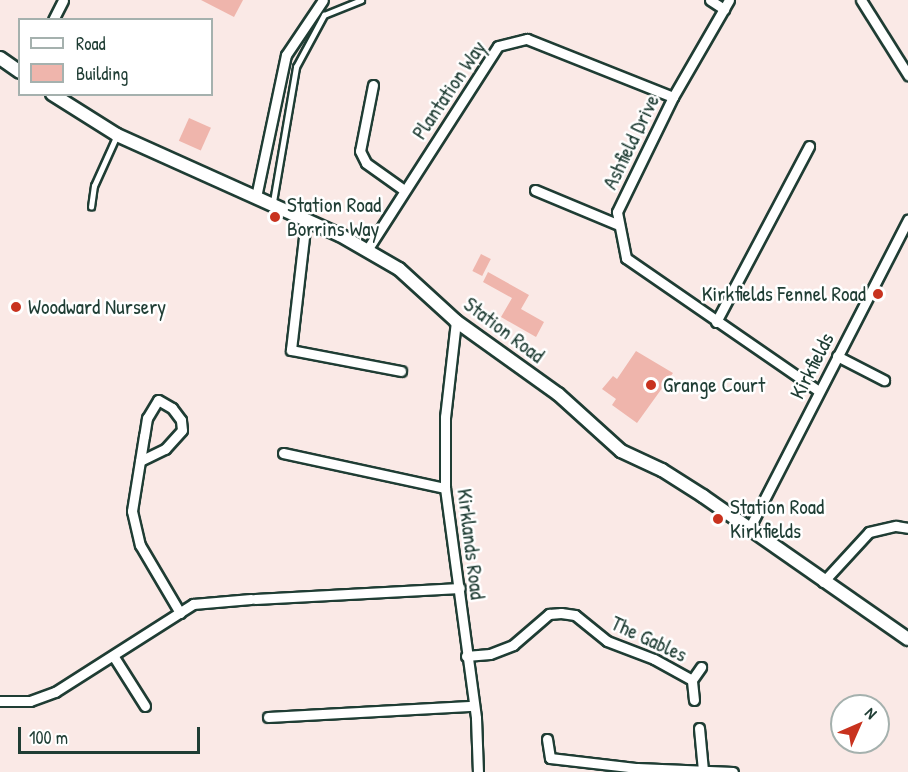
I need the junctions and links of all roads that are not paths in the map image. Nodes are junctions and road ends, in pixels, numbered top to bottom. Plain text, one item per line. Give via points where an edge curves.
1 (63, 0) edge
2 (323, 0) edge
3 (361, 0) edge
4 (710, 0) edge
5 (861, 0) edge
6 (726, 4) edge
7 (54, 18) edge
8 (0, 58) edge
9 (18, 71) edge
10 (908, 75) edge
11 (373, 86) dead end
12 (55, 96) edge
13 (673, 97) junction
14 (117, 135) junction
15 (809, 146) dead end
16 (404, 190) junction
17 (535, 190) dead end
18 (256, 197) junction
19 (273, 205) junction
20 (91, 207) dead end
21 (306, 220) junction
22 (908, 220) edge
23 (619, 225) junction
24 (367, 250) junction
25 (456, 321) junction
26 (716, 322) junction
27 (837, 356) junction
28 (401, 371) dead end
29 (884, 380) dead end
30 (819, 391) junction
31 (283, 453) dead end
32 (140, 461) junction
33 (445, 488) junction
34 (908, 528) edge
35 (749, 529) junction
36 (823, 582) junction
37 (460, 588) junction
38 (180, 613) junction
39 (908, 639) edge
40 (466, 656) junction
41 (114, 657) junction
42 (701, 667) dead end
43 (692, 680) junction
44 (694, 700) dead end
45 (0, 701) edge
46 (145, 706) dead end
47 (474, 706) junction
48 (268, 717) dead end
49 (699, 728) dead end
50 (547, 739) dead end
51 (704, 770) junction
52 (478, 772) edge
53 (733, 772) edge

1 - 7 street
2 - 18 street via 286,55
3 - 19 lane via 324,15 296,67
4 - 6 street
5 - 10 street
6 - 13 street, Ashfield Drive
8 - 9 street
11 - 16 street via 360,151 366,163
12 - 14 street, Station Road
13 - 16 street, Plantation Way via 527,39 498,46
13 - 23 street, Ashfield Drive via 617,212
14 - 18 street, Station Road
14 - 20 lane via 94,186
15 - 26 street
16 - 24 street, Plantation Way
17 - 23 street
18 - 19 street, Station Road
19 - 21 street, Station Road
21 - 24 street, Station Road
21 - 28 street via 291,350
22 - 27 street, Kirkfields
23 - 26 street, Ashfield Drive via 626,258
24 - 25 street, Station Road via 399,269
25 - 33 street, Kirklands Road via 445,417
25 - 35 street, Station Road via 558,394 621,451 662,470
26 - 30 street, Ashfield Drive
27 - 29 street
27 - 30 street, Kirkfields
30 - 35 street, Kirkfields
31 - 33 street
32 - 32 street via 147,418 155,396 172,408 181,420 182,430 165,449
32 - 38 street via 132,511 134,530
33 - 37 street, Kirklands Road
34 - 36 street via 896,526 869,532
35 - 36 street, Station Road
36 - 39 street, Station Road
37 - 38 street via 193,604
37 - 40 street, Kirklands Road
38 - 41 street
40 - 43 street, The Gables via 490,654 513,645 549,615 561,613 575,615 607,641 654,659
40 - 47 street, Kirklands Road
41 - 45 street via 55,692 30,701
41 - 46 street
42 - 43 street, The Gables
43 - 44 street, The Gables
47 - 48 street
47 - 52 street, Kirklands Road
49 - 51 street
50 - 51 street via 550,758 638,768
51 - 53 street

